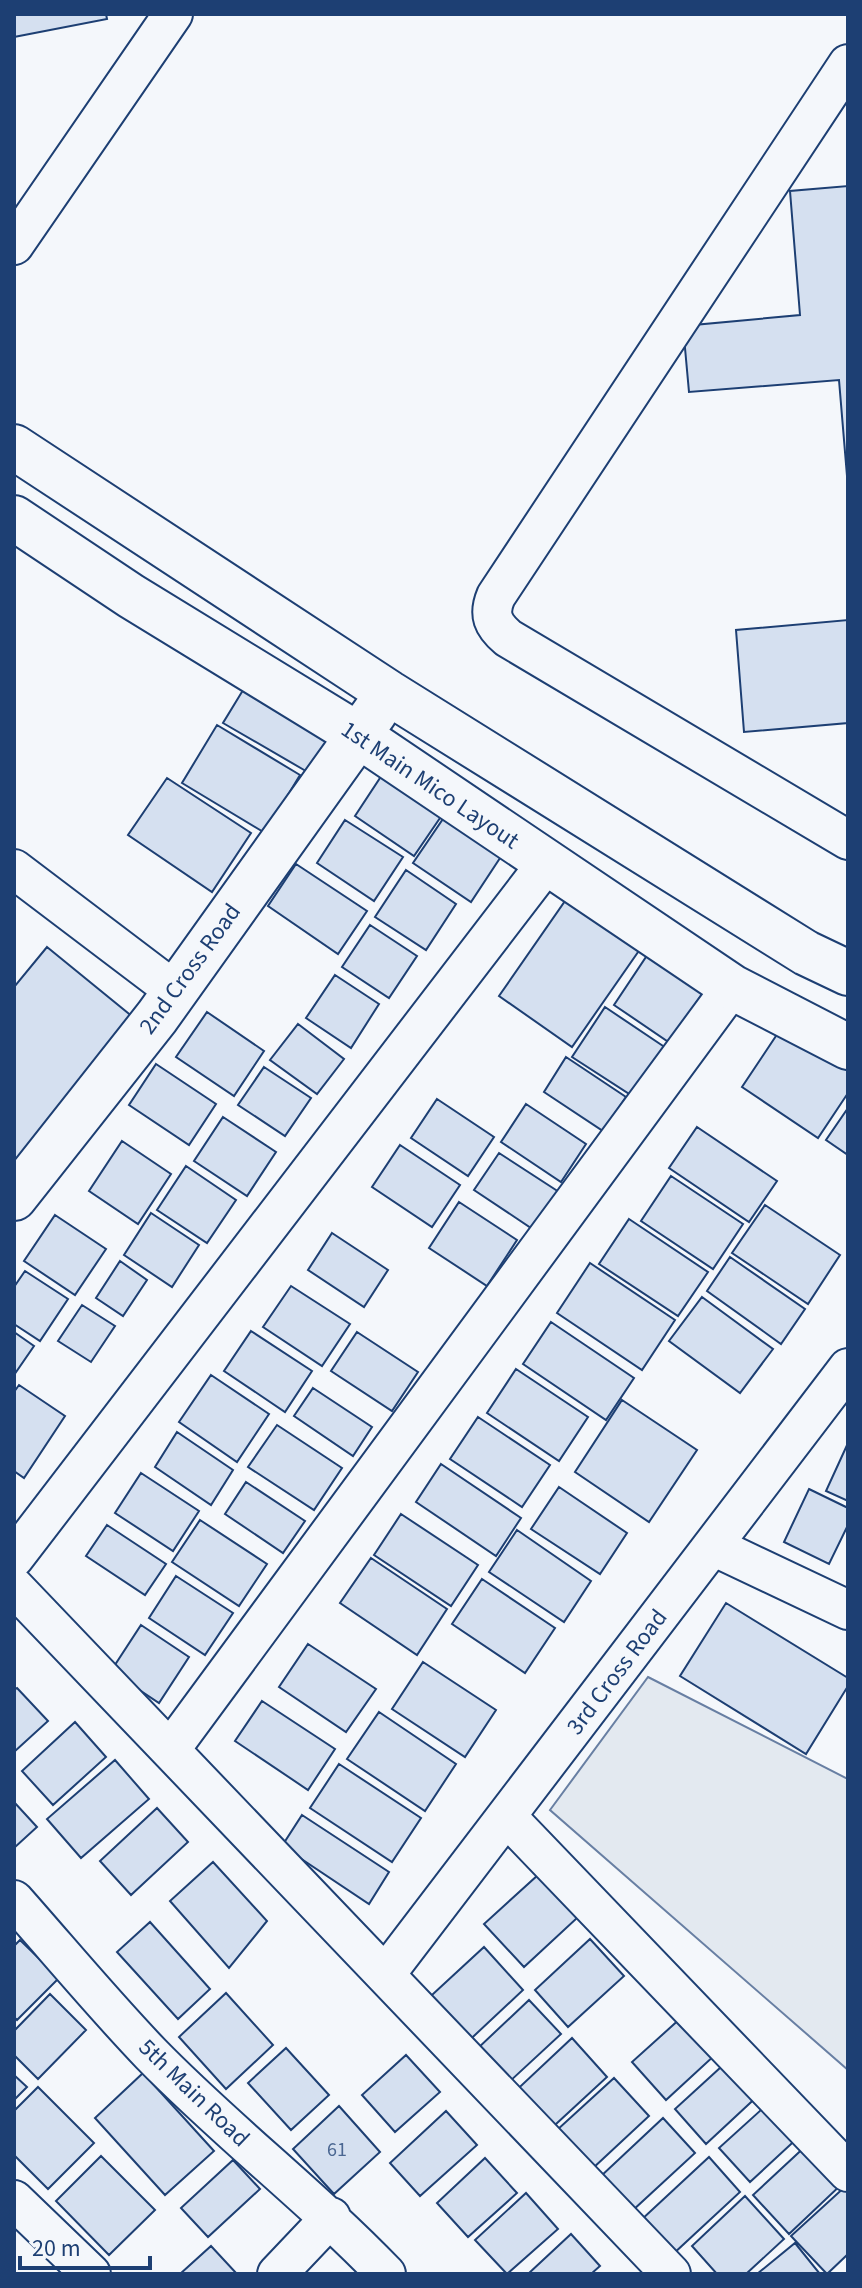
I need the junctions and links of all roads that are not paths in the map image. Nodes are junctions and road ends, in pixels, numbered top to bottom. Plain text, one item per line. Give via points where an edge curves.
1 (173, 14) edge
2 (848, 64) edge
3 (14, 245) edge
4 (14, 447) edge
5 (14, 518) edge
6 (389, 693) junction
7 (358, 735) junction
8 (848, 840) edge
9 (546, 864) junction
10 (14, 869) edge
11 (848, 973) edge
12 (732, 987) junction
13 (175, 991) junction
14 (848, 1047) edge
15 (14, 1198) edge
16 (845, 1378) edge
17 (713, 1546) junction
18 (14, 1558) edge
19 (14, 1587) edge
20 (848, 1610) edge
21 (170, 1750) junction
22 (507, 1817) junction
23 (14, 1900) edge
24 (385, 1975) junction
25 (848, 2172) edge
26 (14, 2200) edge
27 (331, 2217) junction
28 (91, 2274) edge
29 (277, 2274) edge
30 (386, 2274) edge
31 (671, 2274) edge

1 - 3 street
2 - 8 street via 496,596 491,617 508,638
4 - 6 street
5 - 7 street, 1st Main Mico Layout
6 - 7 street, 2nd Cross Road
6 - 11 street via 806,953
7 - 9 street, 1st Main Mico Layout
7 - 13 street, 2nd Cross Road
9 - 12 street, 1st Main Mico Layout
9 - 18 street
10 - 13 street
12 - 14 street, 1st Main Mico Layout
12 - 21 street
13 - 15 street, 2nd Cross Road
16 - 17 street, 3rd Cross Road
17 - 20 street
17 - 22 street, 3rd Cross Road
19 - 21 street
21 - 24 street
22 - 24 street, 3rd Cross Road
22 - 25 street
23 - 27 street, 5th Main Road via 151,2054
24 - 31 street
26 - 28 street
27 - 29 street
27 - 30 street, 5th Main Road

